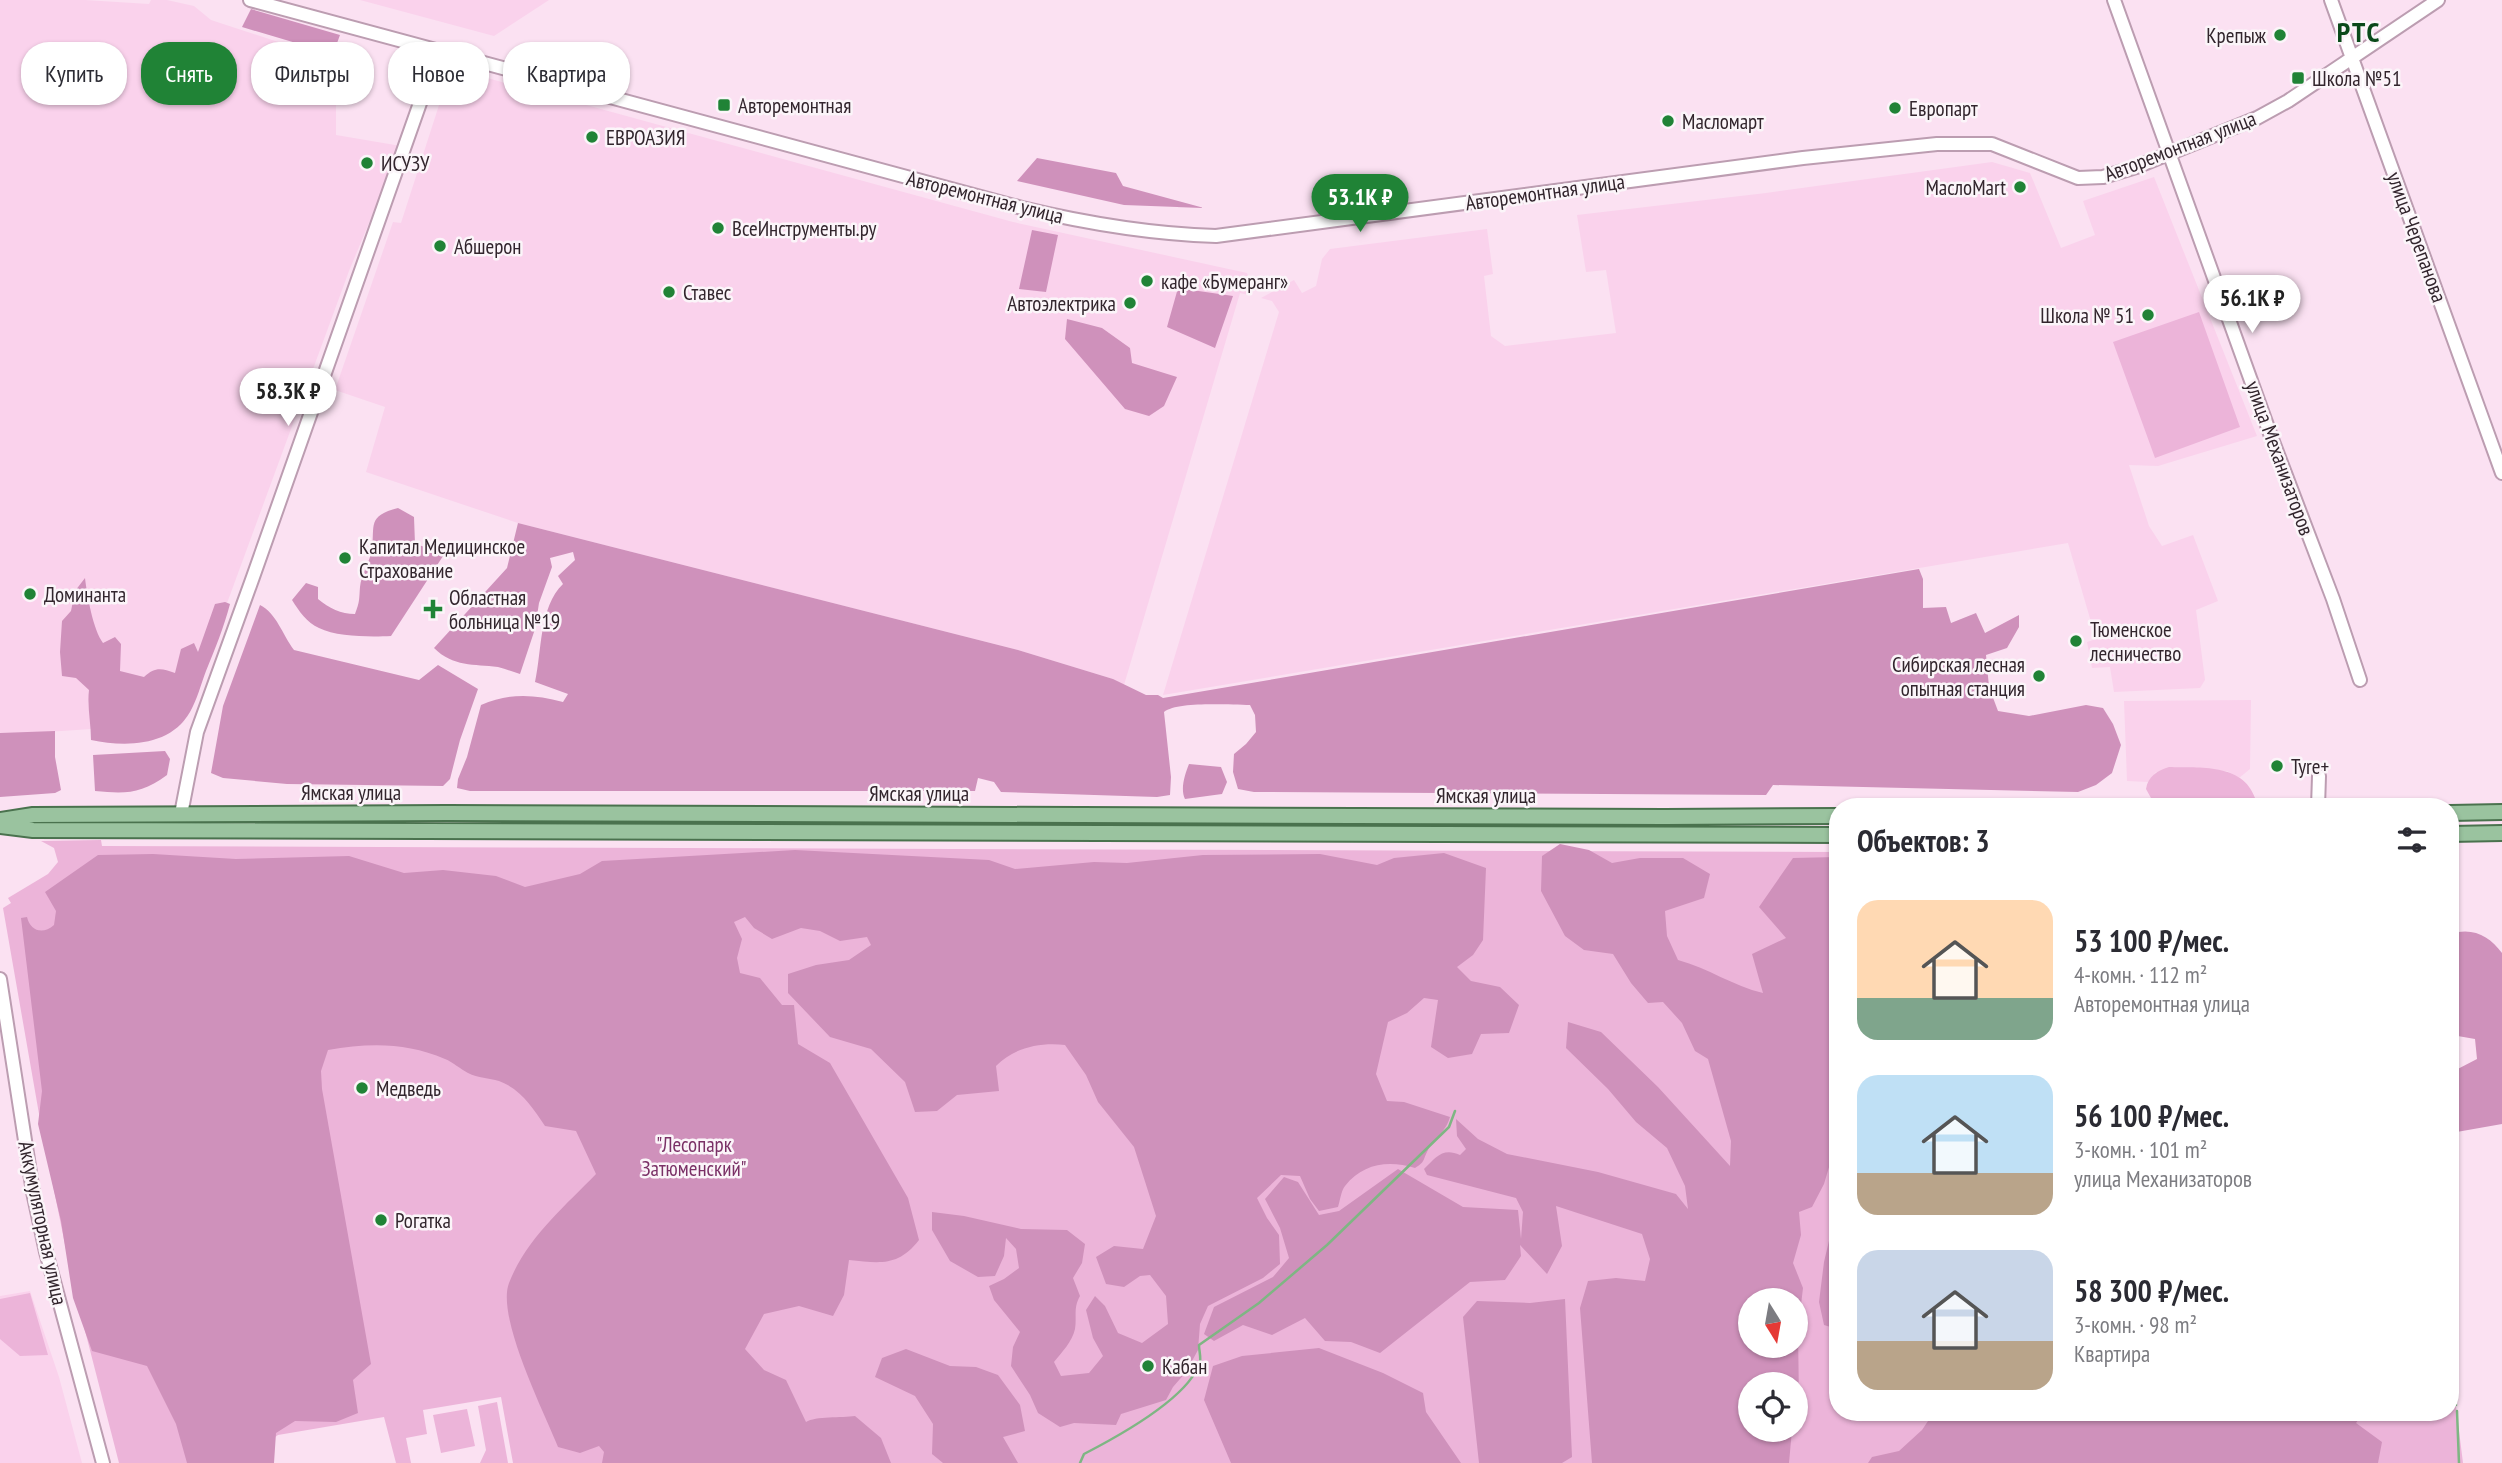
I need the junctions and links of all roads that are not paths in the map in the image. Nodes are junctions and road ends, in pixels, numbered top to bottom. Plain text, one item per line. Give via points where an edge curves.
1 (250, 0) edge
2 (2115, 0) edge
3 (2332, 0) edge
4 (2438, 0) edge
5 (402, 42) edge
6 (2352, 59) junction
7 (489, 66) edge
8 (419, 105) edge
9 (2171, 154) junction
10 (2502, 473) edge
11 (2360, 680) dead end
12 (2319, 776) dead end
13 (2318, 798) edge
14 (2502, 812) edge
15 (2459, 813) edge
16 (181, 814) junction
17 (785, 814) junction
18 (1829, 816) edge
19 (0, 820) edge
20 (0, 826) edge
21 (785, 833) junction
22 (2502, 833) edge
23 (2459, 834) edge
24 (1829, 835) edge
25 (0, 979) edge
26 (103, 1463) edge

1 - 5 street, Авторемонтная улица
2 - 9 street, улица Механизаторов
3 - 6 street, улица Черепанова
4 - 6 street, Авторемонтная улица
6 - 9 street, Авторемонтная улица via 2257,118
6 - 10 street, улица Черепанова
7 - 9 street, Авторемонтная улица via 1021,208 1185,235 1239,234 1891,147 1992,144 2067,175 2089,179
8 - 16 street via 197,732
9 - 11 street, улица Механизаторов
12 - 13 street
14 - 15 main road
16 - 17 main road, Ямская улица
16 - 19 main road, Ямская улица via 33,815
17 - 18 main road, Ямская улица
17 - 21 main road
20 - 21 main road, Ямская улица via 33,830
21 - 24 main road, Ямская улица
22 - 23 main road
25 - 26 street, Аккумуляторная улица via 38,1216

